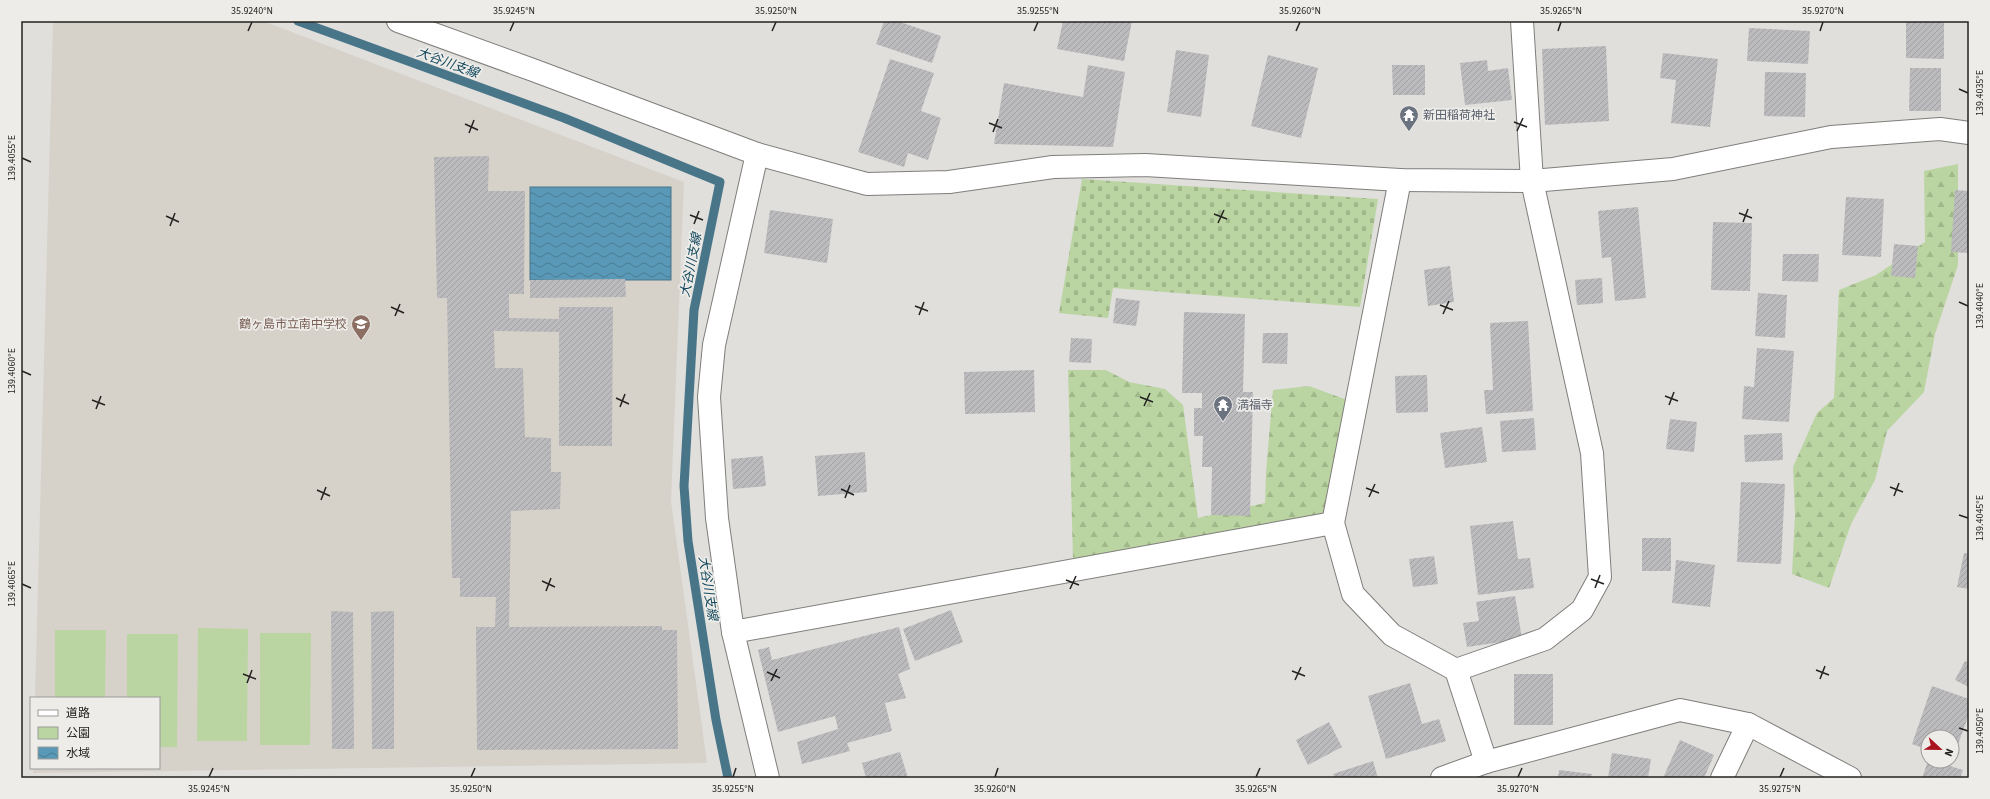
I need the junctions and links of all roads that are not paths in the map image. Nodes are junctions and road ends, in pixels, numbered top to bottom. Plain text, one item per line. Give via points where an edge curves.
1 (398, 21) edge
2 (1522, 21) edge
3 (1969, 133) edge
4 (757, 154) junction
5 (1400, 180) junction
6 (1532, 181) junction
7 (1333, 523) junction
8 (733, 632) junction
9 (1456, 670) junction
10 (1748, 724) junction
11 (1486, 762) junction
12 (768, 778) edge
13 (1442, 778) edge
14 (1722, 778) edge
15 (1850, 778) edge

1 - 4 street
2 - 6 street
3 - 6 street via 1940,129 1831,137 1673,169
4 - 5 street via 867,184 949,182 1053,167 1145,165
4 - 8 street via 714,345 709,397 717,518
5 - 6 street
5 - 7 street
6 - 9 street via 1592,452 1600,577 1582,610 1545,639
7 - 8 street
7 - 9 street via 1353,594 1392,635
8 - 12 street
9 - 11 street
10 - 11 street via 1680,710
10 - 14 street
10 - 15 street
11 - 13 street

